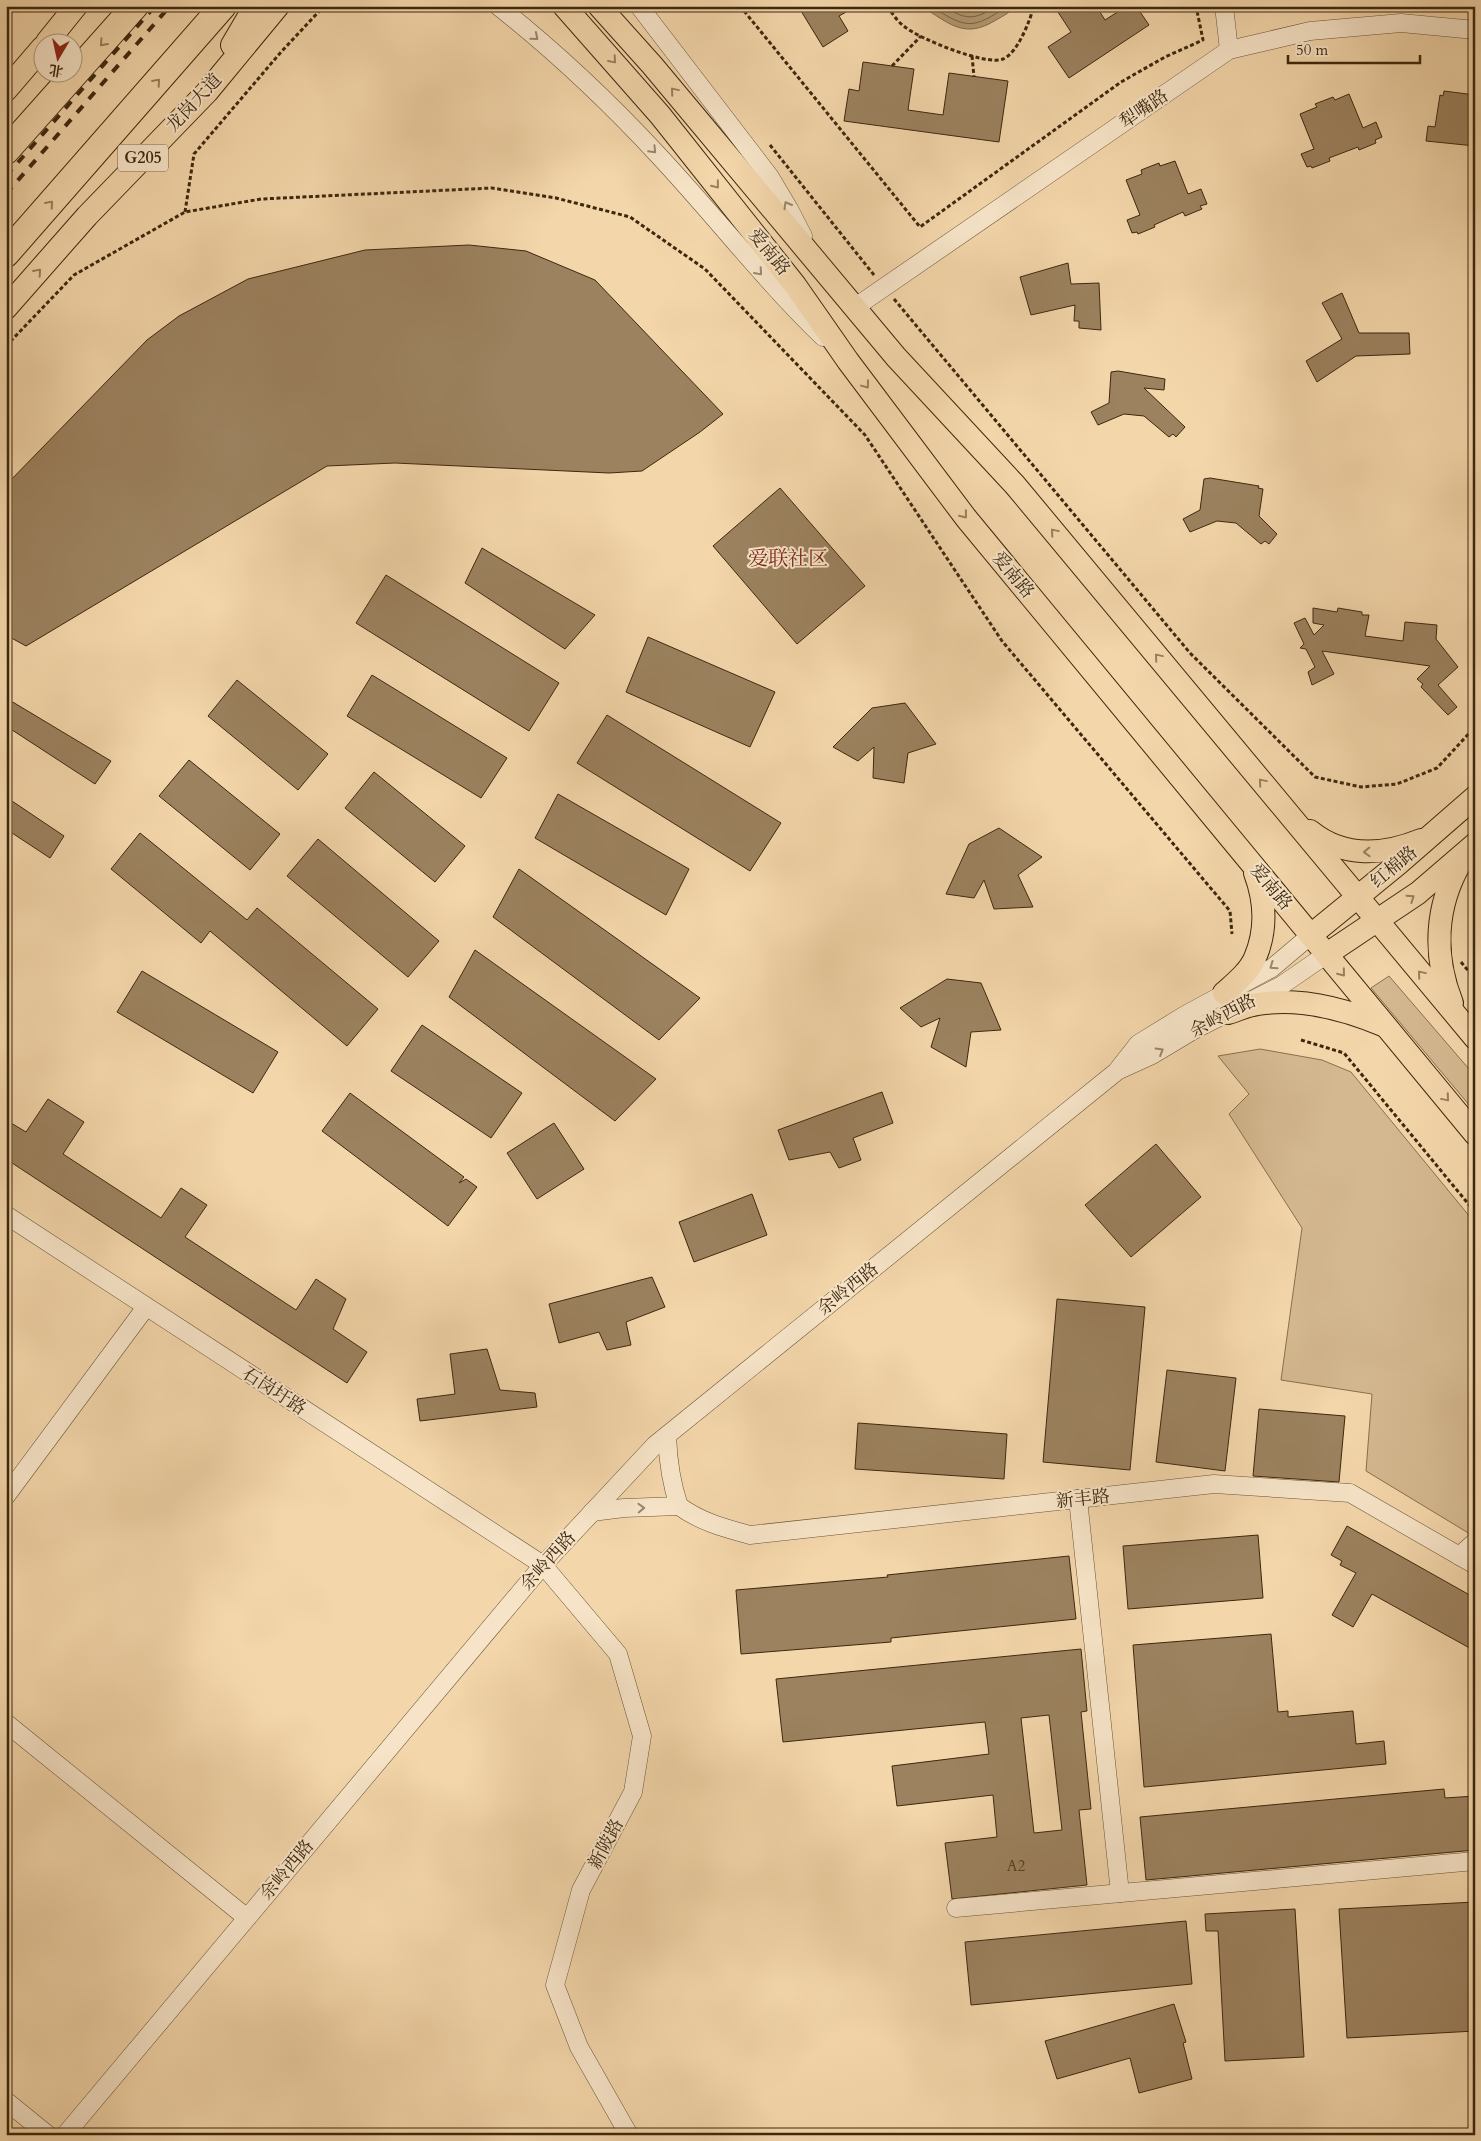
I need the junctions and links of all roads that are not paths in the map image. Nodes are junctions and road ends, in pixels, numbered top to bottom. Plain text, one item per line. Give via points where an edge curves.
1 (76, 6) edge
2 (134, 6) edge
3 (223, 6) edge
4 (255, 6) edge
5 (278, 6) edge
6 (498, 6) edge
7 (564, 6) edge
8 (599, 6) edge
9 (639, 6) edge
10 (1224, 6) edge
11 (1475, 30) edge
12 (55, 32) edge
13 (1229, 50) junction
14 (32, 60) edge
15 (6, 90) edge
16 (207, 92) junction
17 (6, 151) edge
18 (6, 254) edge
19 (816, 264) junction
20 (6, 308) edge
21 (854, 308) junction
22 (848, 361) junction
23 (1475, 796) edge
24 (1287, 812) junction
25 (1431, 836) junction
26 (1471, 847) edge
27 (1253, 865) junction
28 (1358, 897) junction
29 (1377, 920) junction
30 (1311, 936) junction
31 (1327, 954) junction
32 (1226, 1003) junction
33 (1458, 1018) junction
34 (1387, 1027) junction
35 (1475, 1038) edge
36 (1475, 1134) edge
37 (6, 1215) edge
38 (146, 1307) junction
39 (667, 1436) junction
40 (6, 1496) edge
41 (1078, 1499) junction
42 (679, 1506) junction
43 (592, 1512) junction
44 (1475, 1542) edge
45 (1459, 1556) junction
46 (1475, 1565) edge
47 (543, 1566) junction
48 (6, 1723) edge
49 (1475, 1861) edge
50 (1120, 1893) junction
51 (956, 1908) dead end
52 (247, 1918) junction
53 (6, 2101) edge
54 (48, 2135) edge
55 (65, 2135) edge
56 (629, 2135) edge

1 - 12 main road
2 -> 17 highway
18 -> 3 highway
4 - 16 main road
5 - 16 main road, 龙岗大道 / G205
6 -> 22 street via 616,111 780,295
7 -> 22 main road, 爱南路 via 660,115 796,285
19 -> 8 main road, 爱南路 via 658,72
19 -> 9 street via 770,177
10 - 13 street
11 - 13 street, 犁嘴路 via 1392,24 1310,31
13 - 21 street, 犁嘴路
14 - 15 main road
20 -> 16 main road, 龙岗大道 / G205 via 93,210
19 - 21 main road, 爱南路
24 -> 21 main road, 爱南路 via 1015,485
22 -> 27 main road, 爱南路 via 966,518
23 - 25 main road, 红棉路
25 -> 24 main road via 1404,847 1358,852 1333,846
24 - 28 main road, 爱南路
25 - 28 main road, 红棉路
29 -> 26 main road, 红棉路 via 1418,893
26 - 33 main road via 1451,878 1438,932 1444,984
27 - 30 main road, 爱南路
27 - 32 main road via 1262,891 1264,915 1261,936 1255,959
28 - 29 main road, 爱南路
28 - 30 main road, 红棉路
29 - 31 main road, 红棉路
33 -> 29 main road, 爱南路
30 - 31 main road, 爱南路
30 -> 32 street, 余岭西路
31 - 32 street, 余岭西路 via 1282,984
31 -> 34 main road, 爱南路
32 - 34 main road via 1310,1004 1358,1015
32 - 39 street, 余岭西路 via 1192,1031 1116,1072
33 - 35 main road, 爱南路
34 -> 36 main road, 爱南路
37 - 38 street, 石岗圩路
38 - 40 street
38 - 47 street, 石岗圩路
39 - 42 street via 672,1486
39 - 43 street, 余岭西路
41 - 42 street, 新丰路 via 750,1535 718,1527
41 - 45 street, 新丰路 via 1214,1484 1350,1493
41 - 50 street
43 -> 42 street
43 - 47 street, 余岭西路
44 - 45 street
45 - 46 street, 新丰路
47 - 52 street, 余岭西路
47 - 56 street, 新陂路 via 618,1654 642,1736 633,1792 581,1890 555,1985 579,2047
48 - 52 street
49 - 50 street
50 - 51 street
52 - 55 street, 余岭西路
53 - 54 street

